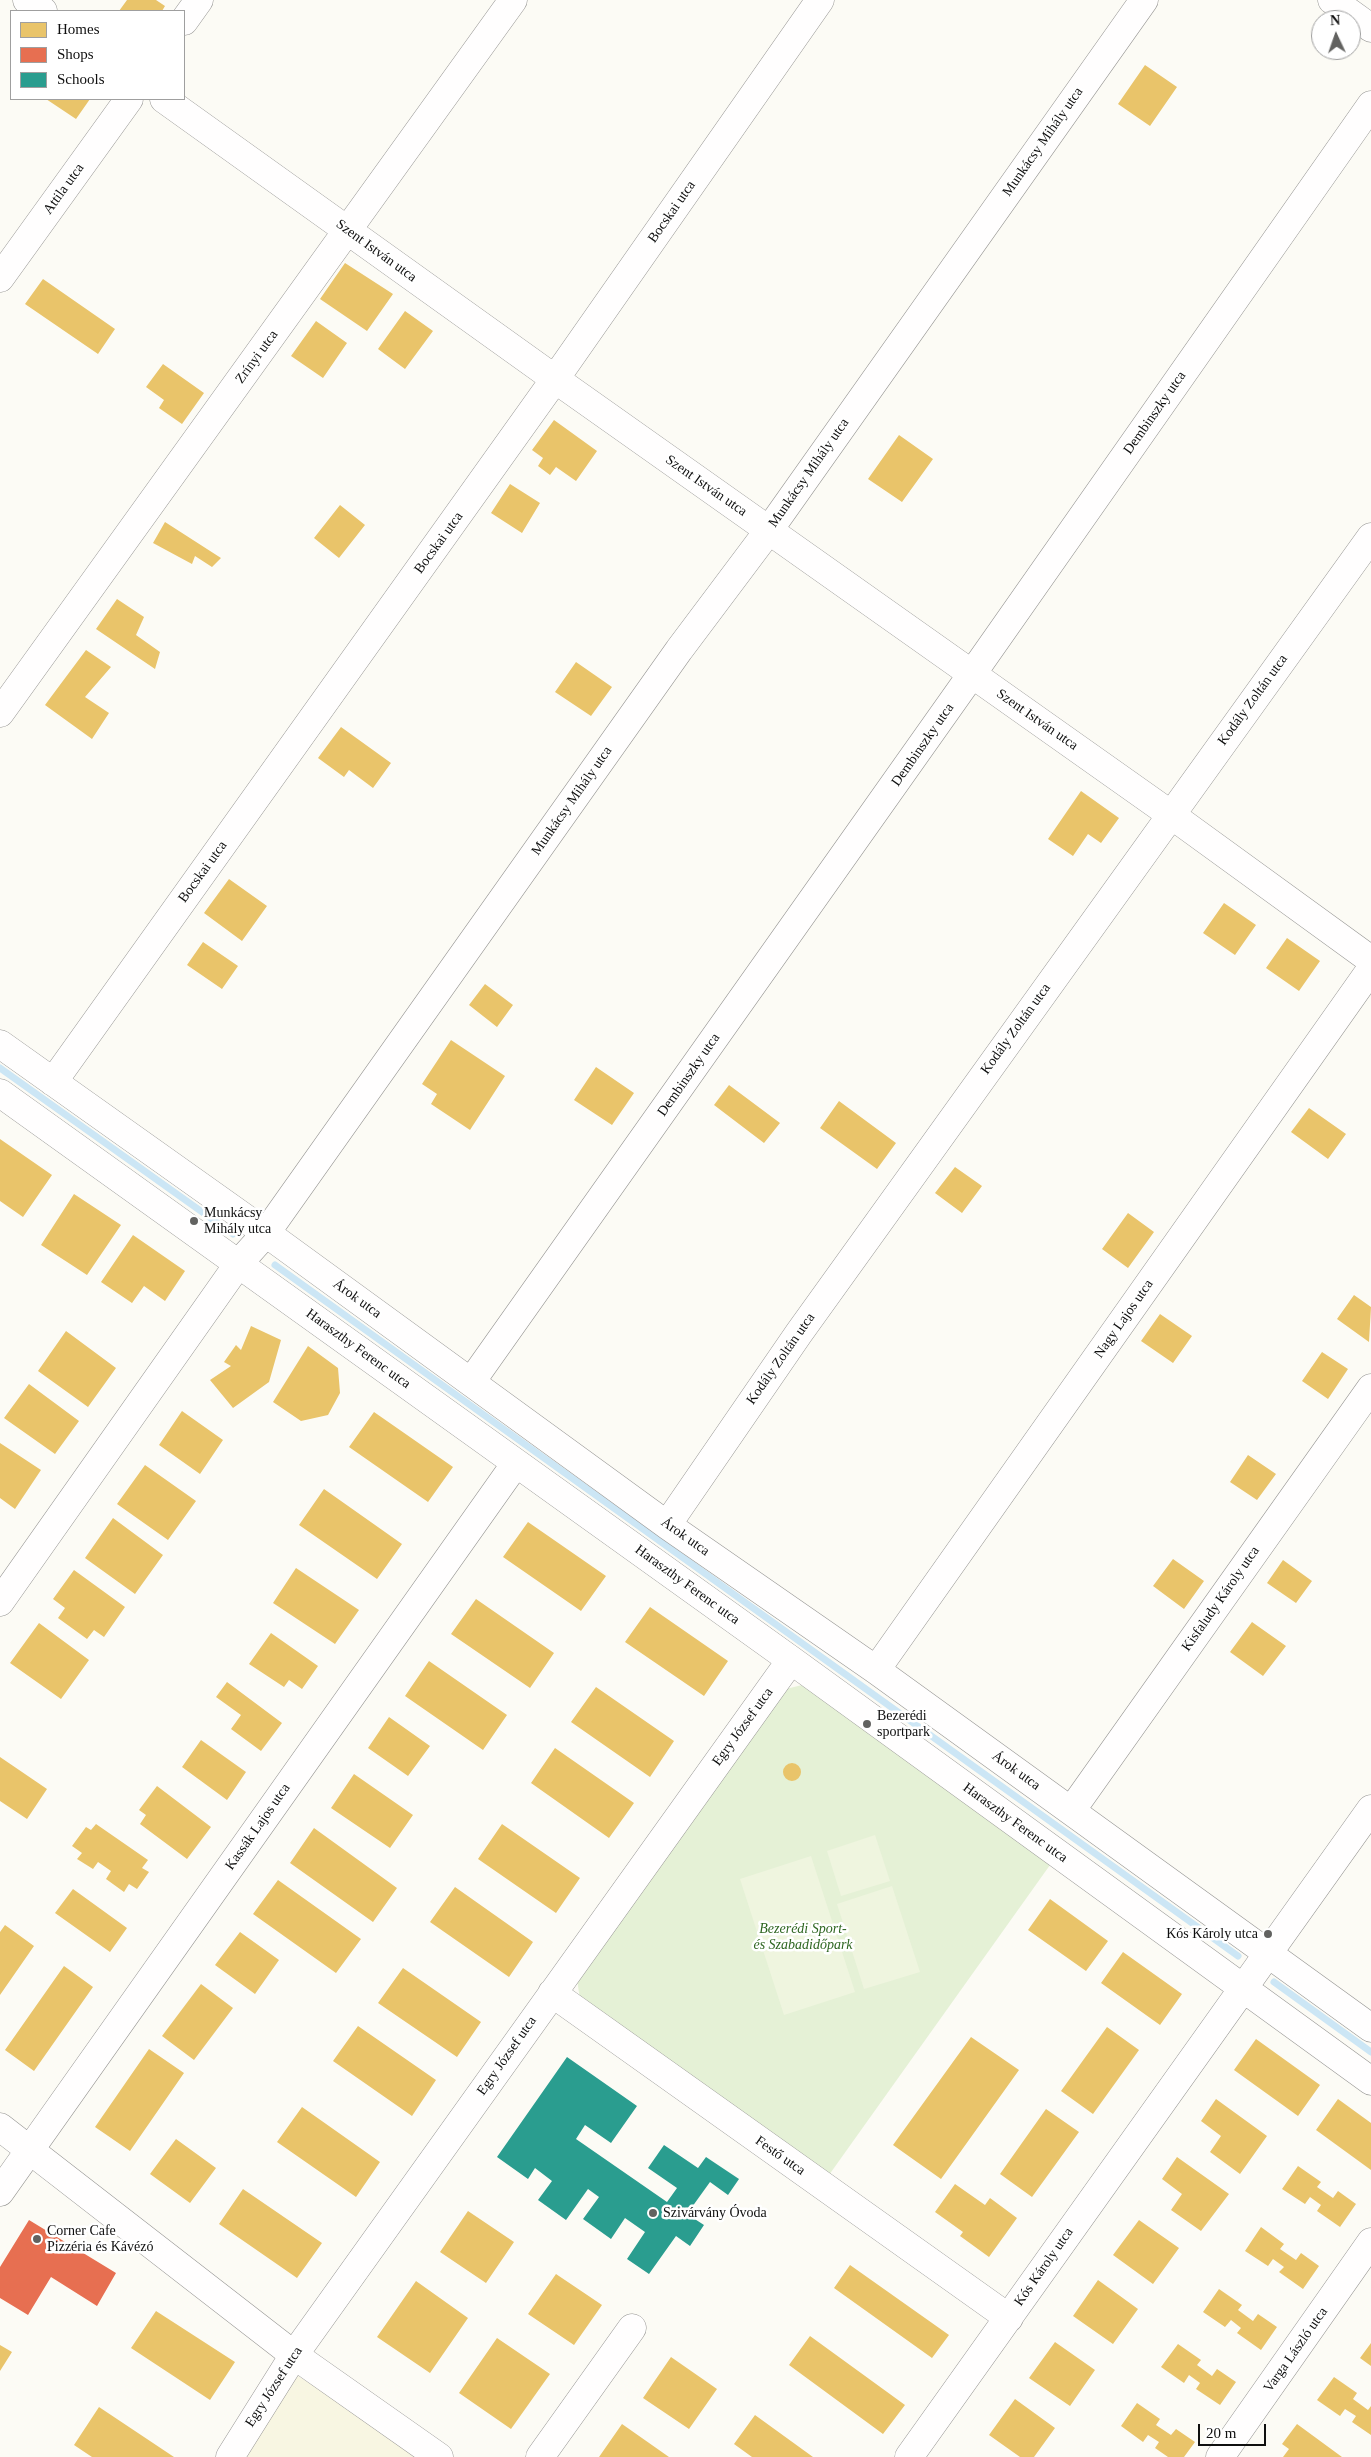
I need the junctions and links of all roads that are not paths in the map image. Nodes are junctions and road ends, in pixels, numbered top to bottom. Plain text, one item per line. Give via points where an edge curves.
1 (27, 0) edge
2 (199, 0) edge
3 (513, 0) edge
4 (820, 0) edge
5 (1144, 0) edge
6 (1332, 0) edge
7 (42, 10) edge
8 (185, 20) edge
9 (1371, 28) edge
10 (127, 100) edge
11 (165, 100) edge
12 (1371, 105) edge
13 (348, 230) junction
14 (0, 278) edge
15 (555, 380) junction
16 (769, 530) junction
17 (1371, 537) edge
18 (972, 674) junction
19 (0, 713) edge
20 (1170, 814) junction
21 (1371, 960) edge
22 (1371, 969) edge
23 (0, 1044) edge
24 (53, 1082) junction
25 (0, 1093) edge
26 (266, 1233) junction
27 (239, 1263) junction
28 (471, 1382) junction
29 (1371, 1388) edge
30 (516, 1463) junction
31 (667, 1525) junction
32 (0, 1602) edge
33 (791, 1660) junction
34 (876, 1670) junction
35 (1371, 1809) edge
36 (1071, 1811) junction
37 (1269, 1953) junction
38 (1241, 1988) junction
39 (552, 1993) junction
40 (1371, 2028) edge
41 (1371, 2081) edge
42 (0, 2127) edge
43 (29, 2149) junction
44 (0, 2192) edge
45 (1371, 2242) edge
46 (1008, 2318) junction
47 (632, 2328) dead end
48 (294, 2355) junction
49 (230, 2457) edge
50 (439, 2457) edge
51 (540, 2457) edge
52 (908, 2457) edge
53 (1220, 2457) edge

1 - 7 street
2 - 8 street
3 - 13 street, Zrínyi utca
4 - 15 street, Bocskai utca
5 - 16 street, Munkácsy Mihály utca
6 - 9 street
10 - 14 street, Attila utca
11 - 13 street, Szent István utca
12 - 18 street, Dembinszky utca
13 - 15 street, Szent István utca
13 - 19 street, Zrínyi utca
15 - 16 street, Szent István utca
15 - 24 street, Bocskai utca
16 - 18 street, Szent István utca
16 - 26 street, Munkácsy Mihály utca via 679,650
17 - 20 street, Kodály Zoltán utca
18 - 20 street, Szent István utca
18 - 28 street, Dembinszky utca
20 - 21 street, Szent István utca
20 - 31 street, Kodály Zoltán utca via 799,1333
22 - 34 street, Nagy Lajos utca
23 - 24 street, Árok utca
24 - 26 street, Árok utca
25 - 27 street, Haraszthy Ferenc utca
26 - 27 street, Munkácsy Mihály utca
26 - 28 street, Árok utca
27 - 30 street, Haraszthy Ferenc utca
27 - 32 street, Munkácsy Mihály utca
28 - 31 street, Árok utca
29 - 36 street, Kisfaludy Károly utca
30 - 33 street, Haraszthy Ferenc utca
30 - 43 street, Kassák Lajos utca
31 - 34 street, Árok utca
33 - 38 street, Haraszthy Ferenc utca
33 - 39 street, Egry József utca
34 - 36 street, Árok utca
35 - 37 street, Kós Károly utca
36 - 37 street, Árok utca
37 - 38 street, Kós Károly utca
37 - 40 street, Árok utca
38 - 41 street, Haraszthy Ferenc utca
38 - 46 street, Kós Károly utca
39 - 46 street, Festő utca
39 - 48 street, Egry József utca
42 - 43 street
43 - 44 street, Kassák Lajos utca
43 - 48 street
45 - 53 street, Varga László utca
46 - 52 street, Kós Károly utca
47 - 51 street
48 - 49 street, Egry József utca
48 - 50 street

